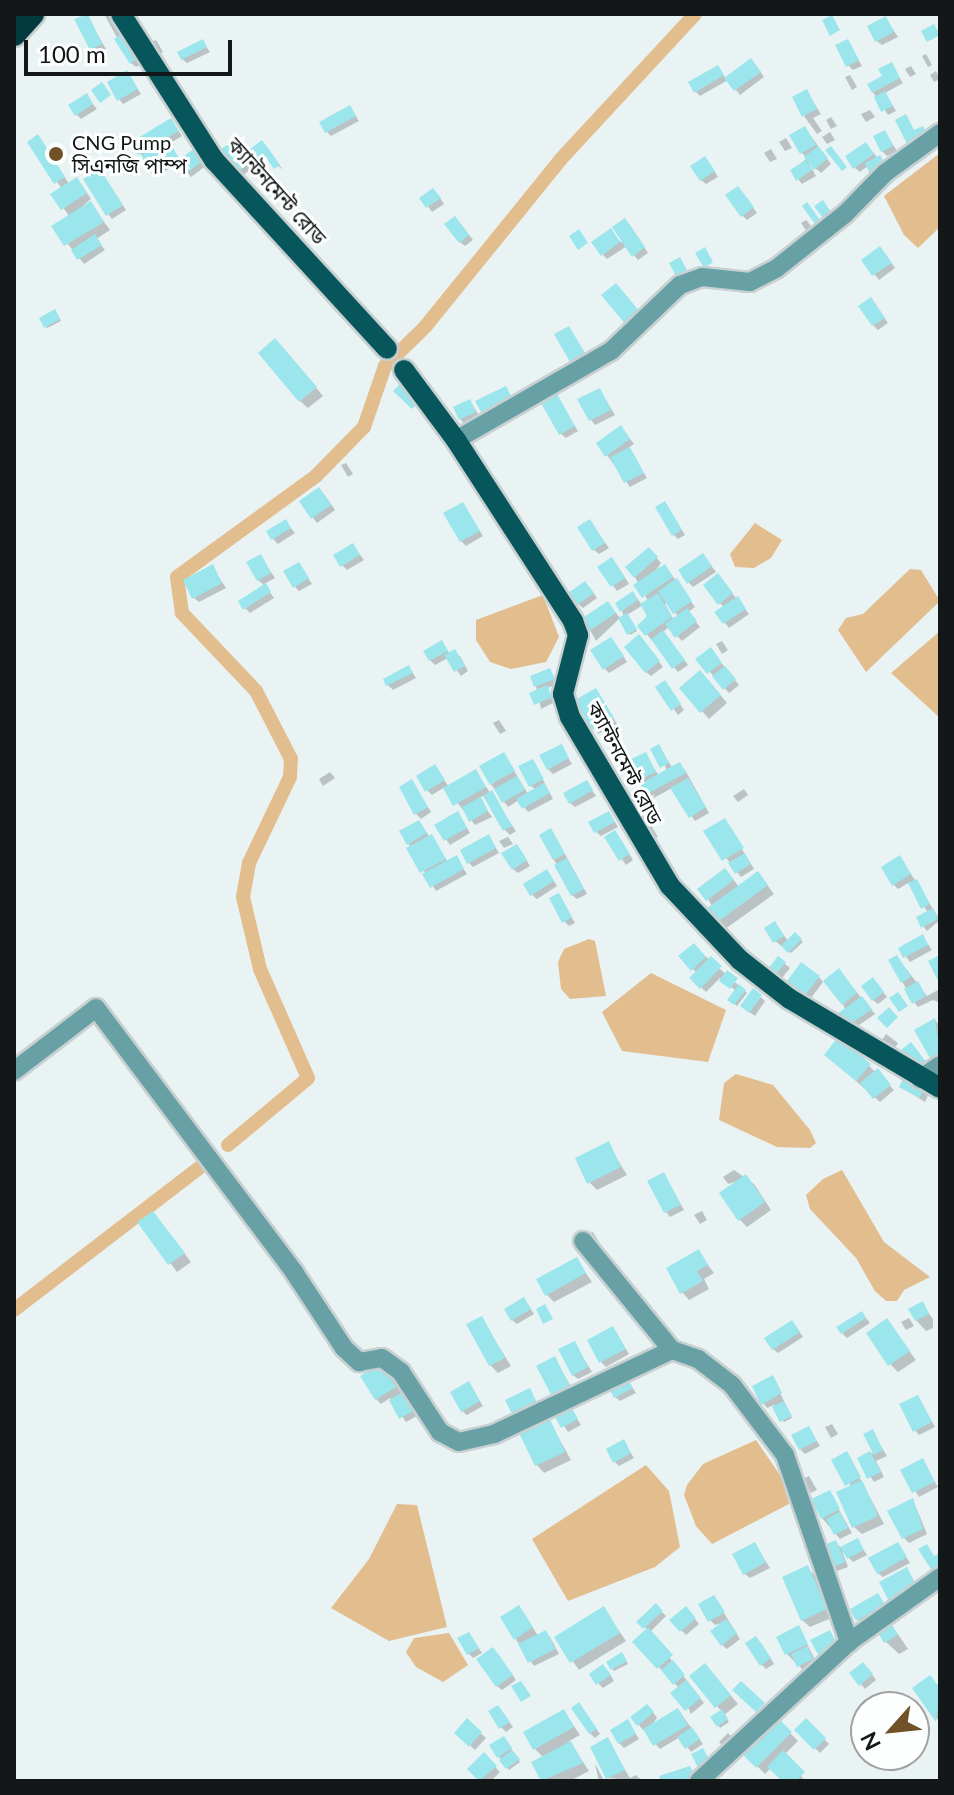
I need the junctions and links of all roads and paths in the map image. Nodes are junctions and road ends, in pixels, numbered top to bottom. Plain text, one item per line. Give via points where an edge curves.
1 (32, 14) edge
2 (121, 14) edge
3 (14, 34) edge
4 (940, 133) edge
5 (387, 349) dead end
6 (404, 370) dead end
7 (456, 440) junction
8 (940, 1065) edge
9 (14, 1071) edge
10 (920, 1079) junction
11 (940, 1088) edge
12 (583, 1241) dead end
13 (672, 1350) junction
14 (940, 1577) edge
15 (849, 1642) junction
16 (699, 1781) edge

1 - 3 highway
2 - 5 main road, ক্যান্টনমেন্ট রোড via 214,160
4 - 7 street via 885,173 845,214 777,268 750,282 702,277 680,285 611,351
6 - 7 main road, ক্যান্টনমেন্ট রোড
7 - 10 main road, ক্যান্টনমেন্ট রোড via 573,621 578,635 563,694 570,717 670,886 740,960 790,999
8 - 10 street
9 - 13 street via 96,1008 294,1272 344,1348 359,1362 382,1358 401,1372 440,1432 459,1442 494,1434
10 - 11 main road, ক্যান্টনমেন্ট রোড
12 - 13 street
13 - 15 street via 698,1359 732,1385 785,1455
14 - 15 street
15 - 16 street

